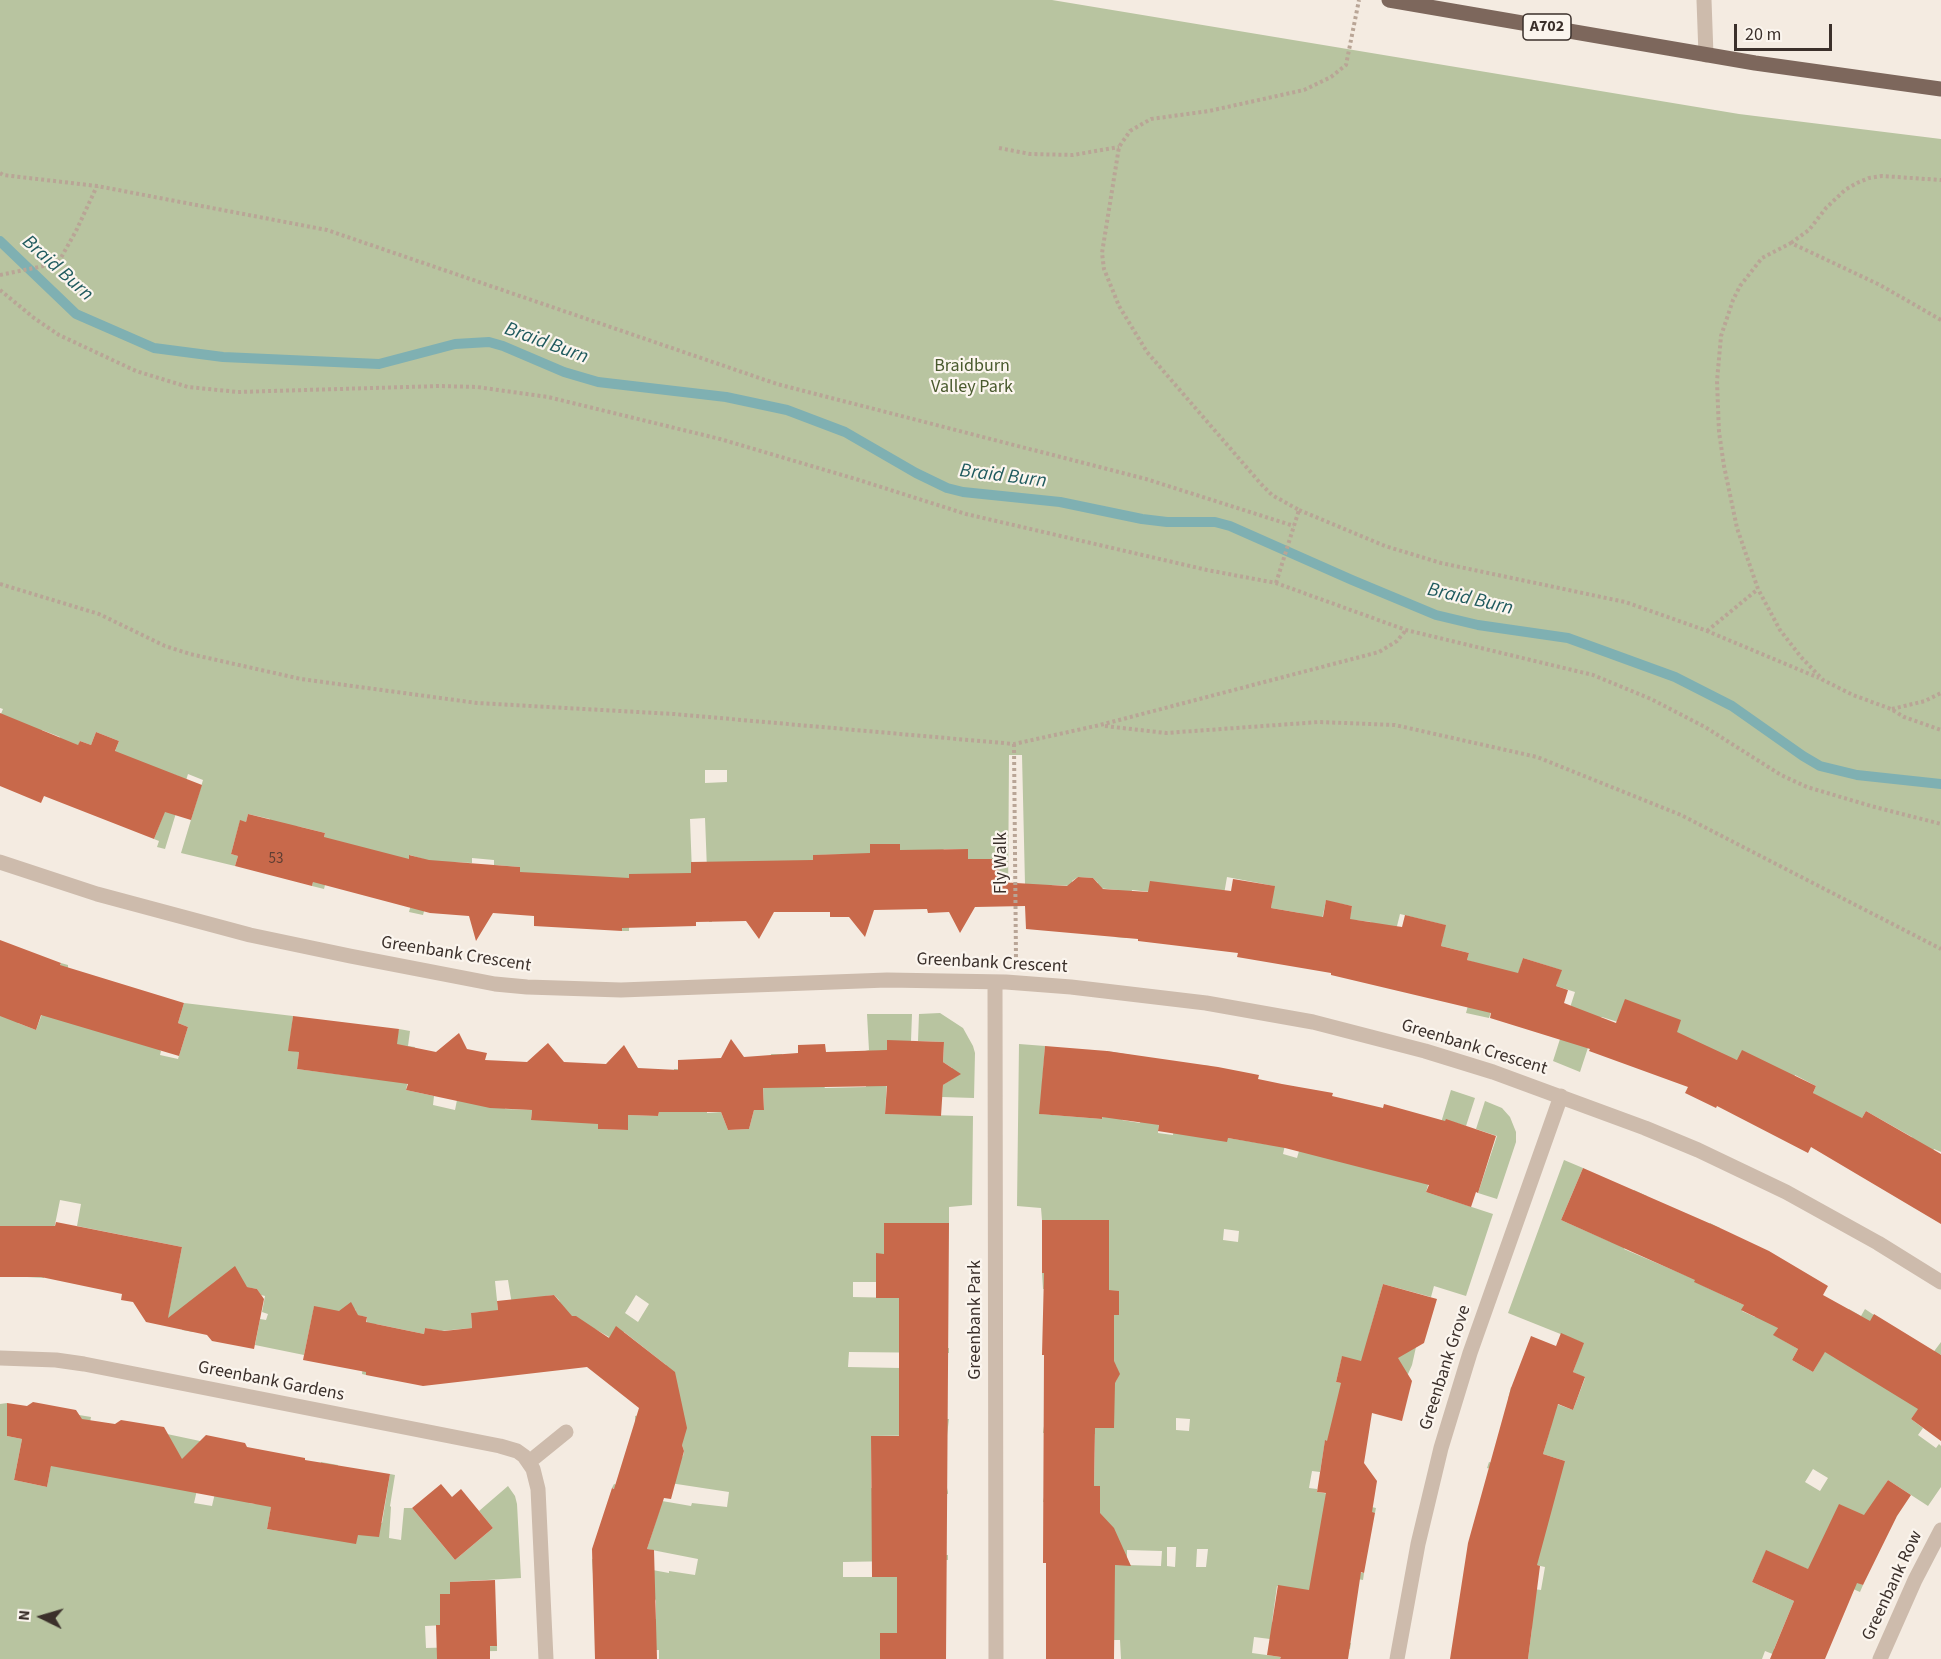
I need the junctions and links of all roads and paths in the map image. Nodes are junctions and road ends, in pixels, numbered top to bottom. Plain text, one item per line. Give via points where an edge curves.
1 (1359, 0) edge
2 (1389, 0) edge
3 (1704, 0) edge
4 (1706, 55) junction
5 (1941, 89) edge
6 (1119, 147) junction
7 (999, 148) dead end
8 (0, 173) edge
9 (1941, 180) edge
10 (97, 186) junction
11 (1791, 243) junction
12 (0, 275) edge
13 (0, 290) edge
14 (1941, 320) edge
15 (1299, 510) junction
16 (1294, 526) junction
17 (1276, 583) junction
18 (0, 584) edge
19 (1758, 589) junction
20 (1406, 630) junction
21 (1707, 631) junction
22 (1823, 680) junction
23 (1941, 693) edge
24 (1891, 709) junction
25 (1100, 725) junction
26 (1941, 730) edge
27 (1014, 744) junction
28 (1941, 824) edge
29 (0, 862) edge
30 (1941, 949) edge
31 (995, 982) junction
32 (1016, 983) junction
33 (1561, 1096) junction
34 (1941, 1282) edge
35 (0, 1358) edge
36 (566, 1432) dead end
37 (529, 1462) junction
38 (1941, 1530) edge
39 (546, 1659) edge
40 (996, 1659) edge
41 (1397, 1659) edge
42 (1880, 1659) edge

1 - 6 path via 1346,65 1331,77 1304,90 1151,119 1130,132
2 - 4 main road, A702
3 - 4 street
4 - 5 main road, A702
6 - 7 path via 1073,155 1030,154
6 - 15 path via 1102,253 1119,306 1147,352 1234,453 1272,495
8 - 10 path
9 - 11 path via 1882,176 1857,183
10 - 12 path via 58,263
10 - 16 path via 327,230 777,384 1146,479
11 - 14 path via 1880,285
11 - 19 path via 1762,258 1747,275 1733,300 1718,356 1717,407 1724,466 1737,528
13 - 17 path via 59,335 136,371 188,387 238,392 458,387 548,398 720,440 966,514
15 - 16 path
15 - 21 path via 1385,546 1441,563 1612,598
16 - 17 path
17 - 20 path
18 - 27 path via 99,615 190,654 301,679 477,703 674,714
19 - 21 path
19 - 22 path via 1780,630
20 - 25 path via 1379,652
20 - 28 path via 1593,675 1705,727 1807,787
21 - 22 path
22 - 24 path
23 - 24 path
24 - 26 path
25 - 27 path
25 - 30 path via 1166,733 1319,722 1395,724 1538,757 1681,815
27 - 32 path, Fly Walk
29 - 31 street, Greenbank Crescent via 97,894 250,935 495,984 621,990 887,980
31 - 32 street, Greenbank Crescent
31 - 40 street, Greenbank Park
32 - 33 street, Greenbank Crescent via 1206,1003 1313,1022 1425,1051
33 - 34 street, Greenbank Crescent via 1646,1128 1749,1174
33 - 41 street, Greenbank Grove via 1441,1448
35 - 37 street, Greenbank Gardens via 84,1364 500,1446 518,1451
36 - 37 street
37 - 39 street via 538,1489
38 - 42 street, Greenbank Row

